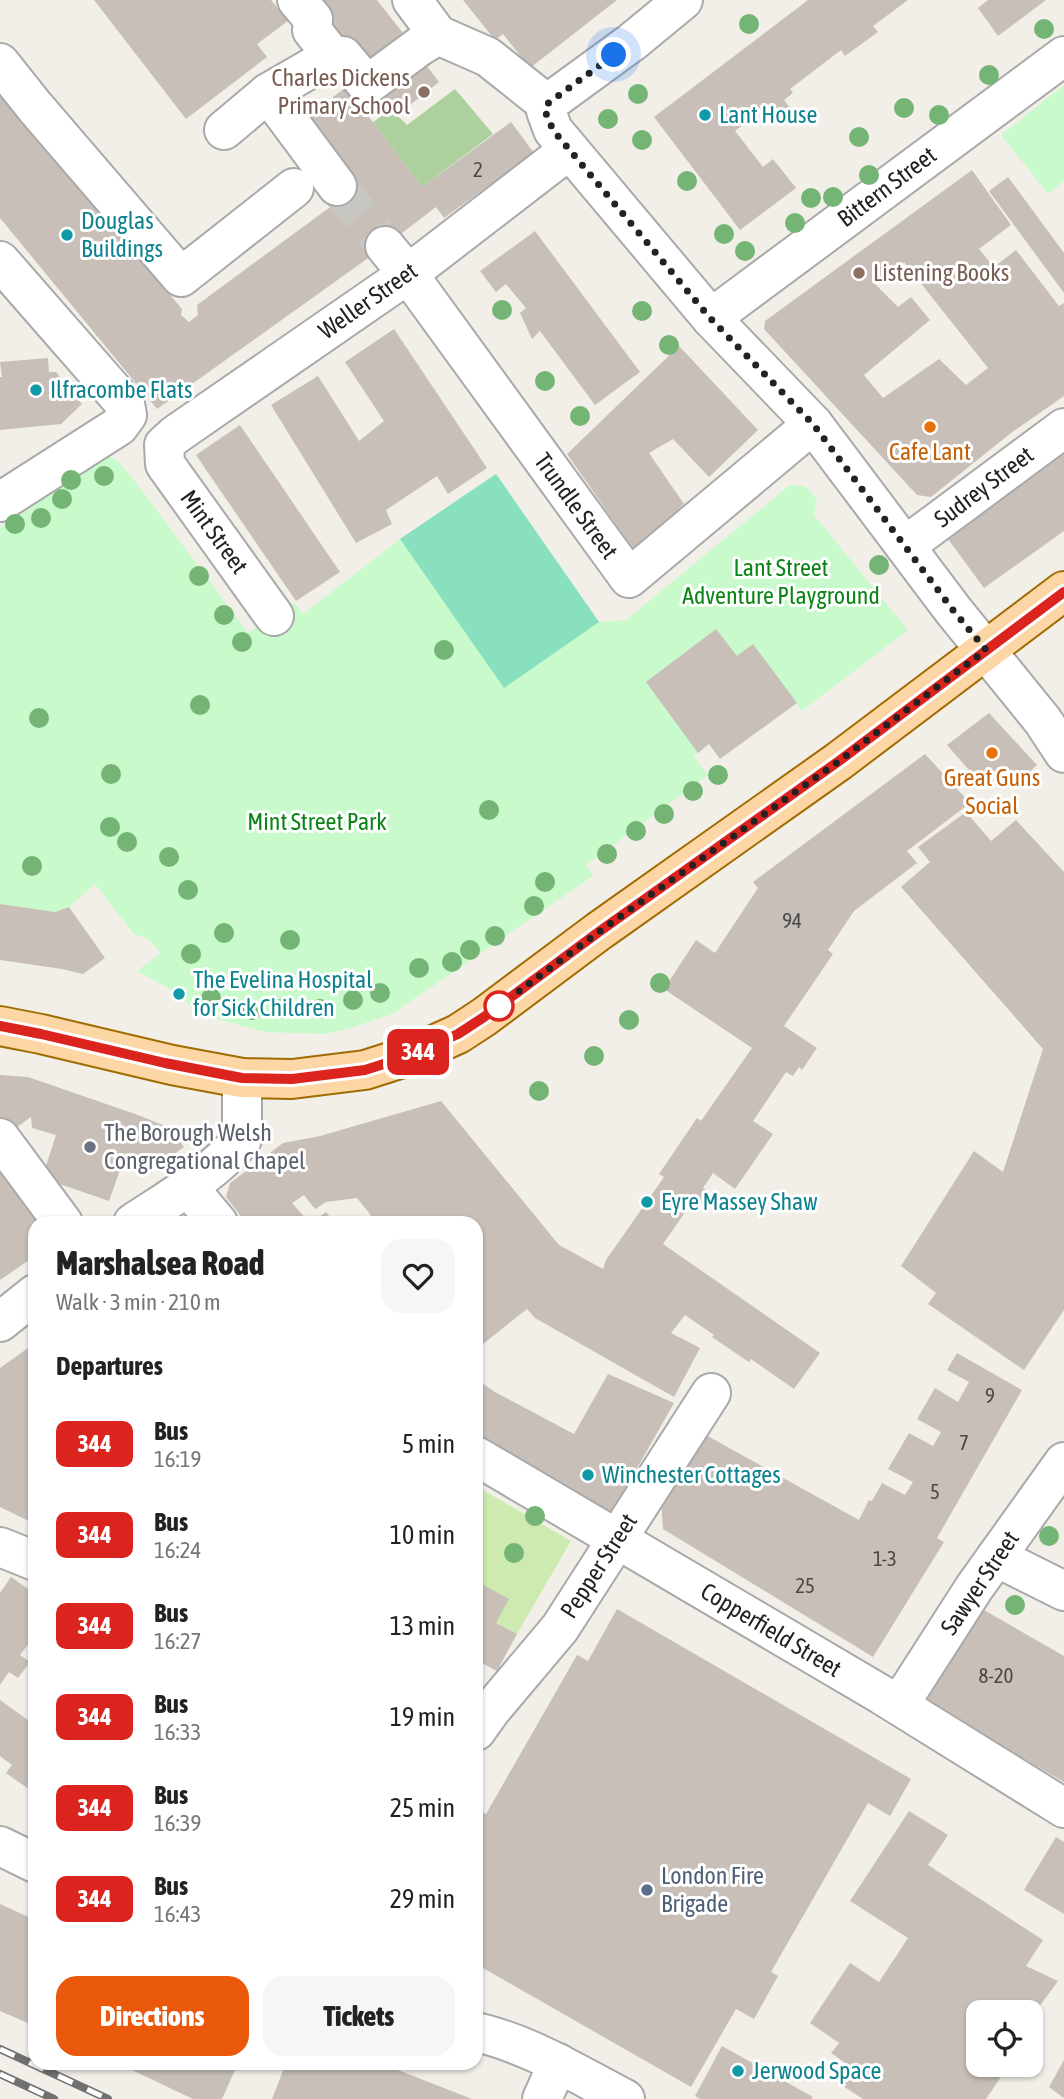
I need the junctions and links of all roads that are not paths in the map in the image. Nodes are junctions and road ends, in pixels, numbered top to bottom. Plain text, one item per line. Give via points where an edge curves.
1 (297, 0) edge
2 (412, 0) edge
3 (683, 0) edge
4 (438, 35) junction
5 (332, 56) junction
6 (1064, 56) edge
7 (0, 63) edge
8 (268, 93) junction
9 (546, 107) junction
10 (225, 130) dead end
11 (569, 150) junction
12 (337, 186) tunnel mouth
13 (294, 188) dead end
14 (396, 260) junction
15 (0, 261) edge
16 (710, 318) junction
17 (813, 424) junction
18 (1064, 428) edge
19 (164, 445) joint
20 (0, 502) edge
21 (905, 546) junction
22 (1064, 592) edge
23 (274, 615) dead end
24 (986, 650) junction
25 (1064, 753) edge
26 (0, 1026) edge
27 (242, 1078) junction
28 (0, 1138) edge
29 (188, 1187) junction
30 (58, 1216) edge
31 (144, 1216) edge
32 (212, 1216) edge
33 (28, 1300) edge
34 (0, 1322) edge
35 (710, 1393) dead end
36 (483, 1460) edge
37 (1064, 1462) edge
38 (617, 1538) junction
39 (0, 1547) edge
40 (996, 1557) junction
41 (28, 1558) edge
42 (1064, 1591) edge
43 (899, 1706) junction
44 (483, 1712) edge
45 (1064, 1808) edge
46 (0, 1846) edge
47 (28, 1860) edge
48 (483, 2034) edge
49 (558, 2063) junction
50 (542, 2099) edge
51 (625, 2099) edge

1 - 5 street
2 - 4 street
3 - 9 street
4 - 5 street via 367,85 343,56
4 - 9 street via 488,57
5 - 8 street
6 - 16 street, Bittern Street
7 - 13 street via 181,277
8 - 10 street
8 - 12 street
9 - 11 street via 553,130
11 - 14 street, Weller Street
11 - 16 street
14 - 17 street, Trundle Street via 629,578
14 - 19 street, Weller Street
15 - 20 street via 125,404 127,415 120,426
16 - 17 street
17 - 21 street
18 - 21 street, Sudrey Street
19 - 23 street, Mint Street via 165,464
21 - 24 street
22 - 24 main road
24 - 25 street
24 - 27 main road via 458,1034 365,1070 292,1079
26 - 27 main road
27 - 29 street via 242,1139
28 - 30 street
29 - 31 street
29 - 32 street
33 - 34 street
35 - 38 street, Pepper Street
36 - 38 street, Copperfield Street
37 - 40 street, Sawyer Street
38 - 43 street, Copperfield Street
38 - 44 street, Pepper Street via 560,1628
39 - 41 street
40 - 42 street
40 - 43 street, Sawyer Street
43 - 45 street, Copperfield Street
46 - 47 street
48 - 49 street
49 - 50 street
49 - 51 street

